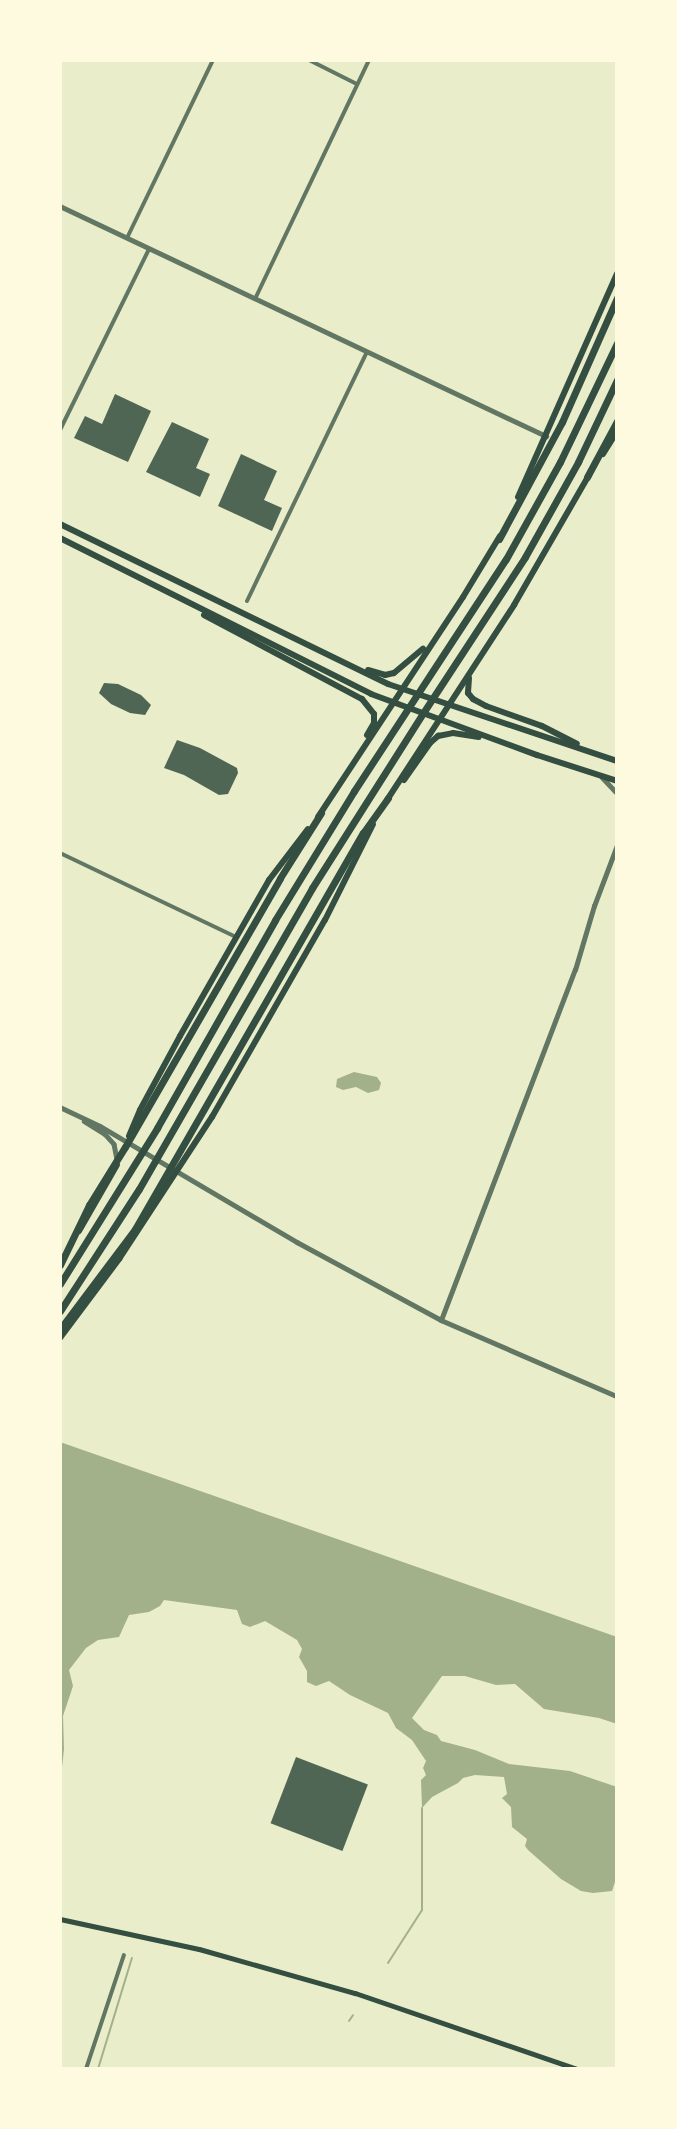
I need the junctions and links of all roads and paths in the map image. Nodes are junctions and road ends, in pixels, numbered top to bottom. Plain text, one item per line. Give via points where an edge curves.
1 (213, 60) edge
2 (309, 60) edge
3 (369, 60) edge
4 (357, 84) junction
5 (60, 206) edge
6 (127, 238) junction
7 (149, 249) junction
8 (617, 274) edge
9 (617, 298) edge
10 (255, 299) junction
11 (617, 343) edge
12 (367, 352) junction
13 (617, 380) edge
14 (617, 421) edge
15 (60, 430) edge
16 (617, 432) edge
17 (546, 436) junction
18 (587, 477) junction
19 (60, 524) edge
20 (60, 538) edge
21 (499, 538) junction
22 (160, 588) junction
23 (247, 601) dead end
24 (452, 614) junction
25 (308, 644) junction
26 (470, 672) junction
27 (402, 689) junction
28 (393, 703) junction
29 (449, 705) junction
30 (440, 719) junction
31 (594, 753) junction
32 (537, 755) junction
33 (617, 761) edge
34 (600, 776) junction
35 (617, 781) edge
36 (617, 794) edge
37 (333, 795) junction
38 (388, 798) junction
39 (321, 813) junction
40 (617, 845) edge
41 (60, 853) edge
42 (236, 937) junction
43 (60, 1108) edge
44 (126, 1142) junction
45 (116, 1168) junction
46 (177, 1171) junction
47 (60, 1264) edge
48 (60, 1284) edge
49 (60, 1311) edge
50 (441, 1320) junction
51 (60, 1329) edge
52 (60, 1338) edge
53 (617, 1396) edge
54 (60, 1919) edge
55 (124, 1955) dead end
56 (86, 2069) edge
57 (577, 2069) edge

1 - 6 street
2 - 4 street
3 - 4 street
4 - 10 street
5 - 6 street
6 - 7 street
7 - 10 street
7 - 15 street
8 - 17 main road
9 - 21 highway via 562,422
10 - 12 street
11 - 48 highway via 560,462 506,560 354,791 275,920 157,1128
12 - 17 street
12 - 23 street
13 - 49 highway via 578,462 525,557 312,888 139,1189
14 - 18 highway
16 - 18 main road
17 - 21 main road
18 - 26 main road via 546,553
19 - 25 main road
20 - 22 main road
21 - 24 main road
22 - 28 main road
22 - 37 main road via 368,704 374,723
24 - 25 main road via 420,653 394,673 375,673
24 - 27 main road
25 - 27 main road
26 - 29 main road
26 - 31 main road via 467,686 473,699 542,726
27 - 28 main road
27 - 29 main road
28 - 30 main road
28 - 37 main road
29 - 30 main road
29 - 31 main road
30 - 32 main road
30 - 38 main road
31 - 33 main road
32 - 34 main road
32 - 38 main road via 472,735 444,733 430,743
34 - 35 main road
34 - 36 street
37 - 39 main road
38 - 46 main road via 325,920
38 - 51 highway via 363,833 135,1229
39 - 42 main road via 269,880
39 - 47 highway via 89,1205
40 - 50 street via 575,970
41 - 42 street
42 - 44 main road
43 - 44 street
43 - 45 street via 105,1134 114,1144
44 - 45 main road
44 - 46 street
45 - 47 main road
46 - 50 street via 326,1259
46 - 52 main road
50 - 53 street
54 - 57 main road via 199,1949 355,1993
55 - 56 street

